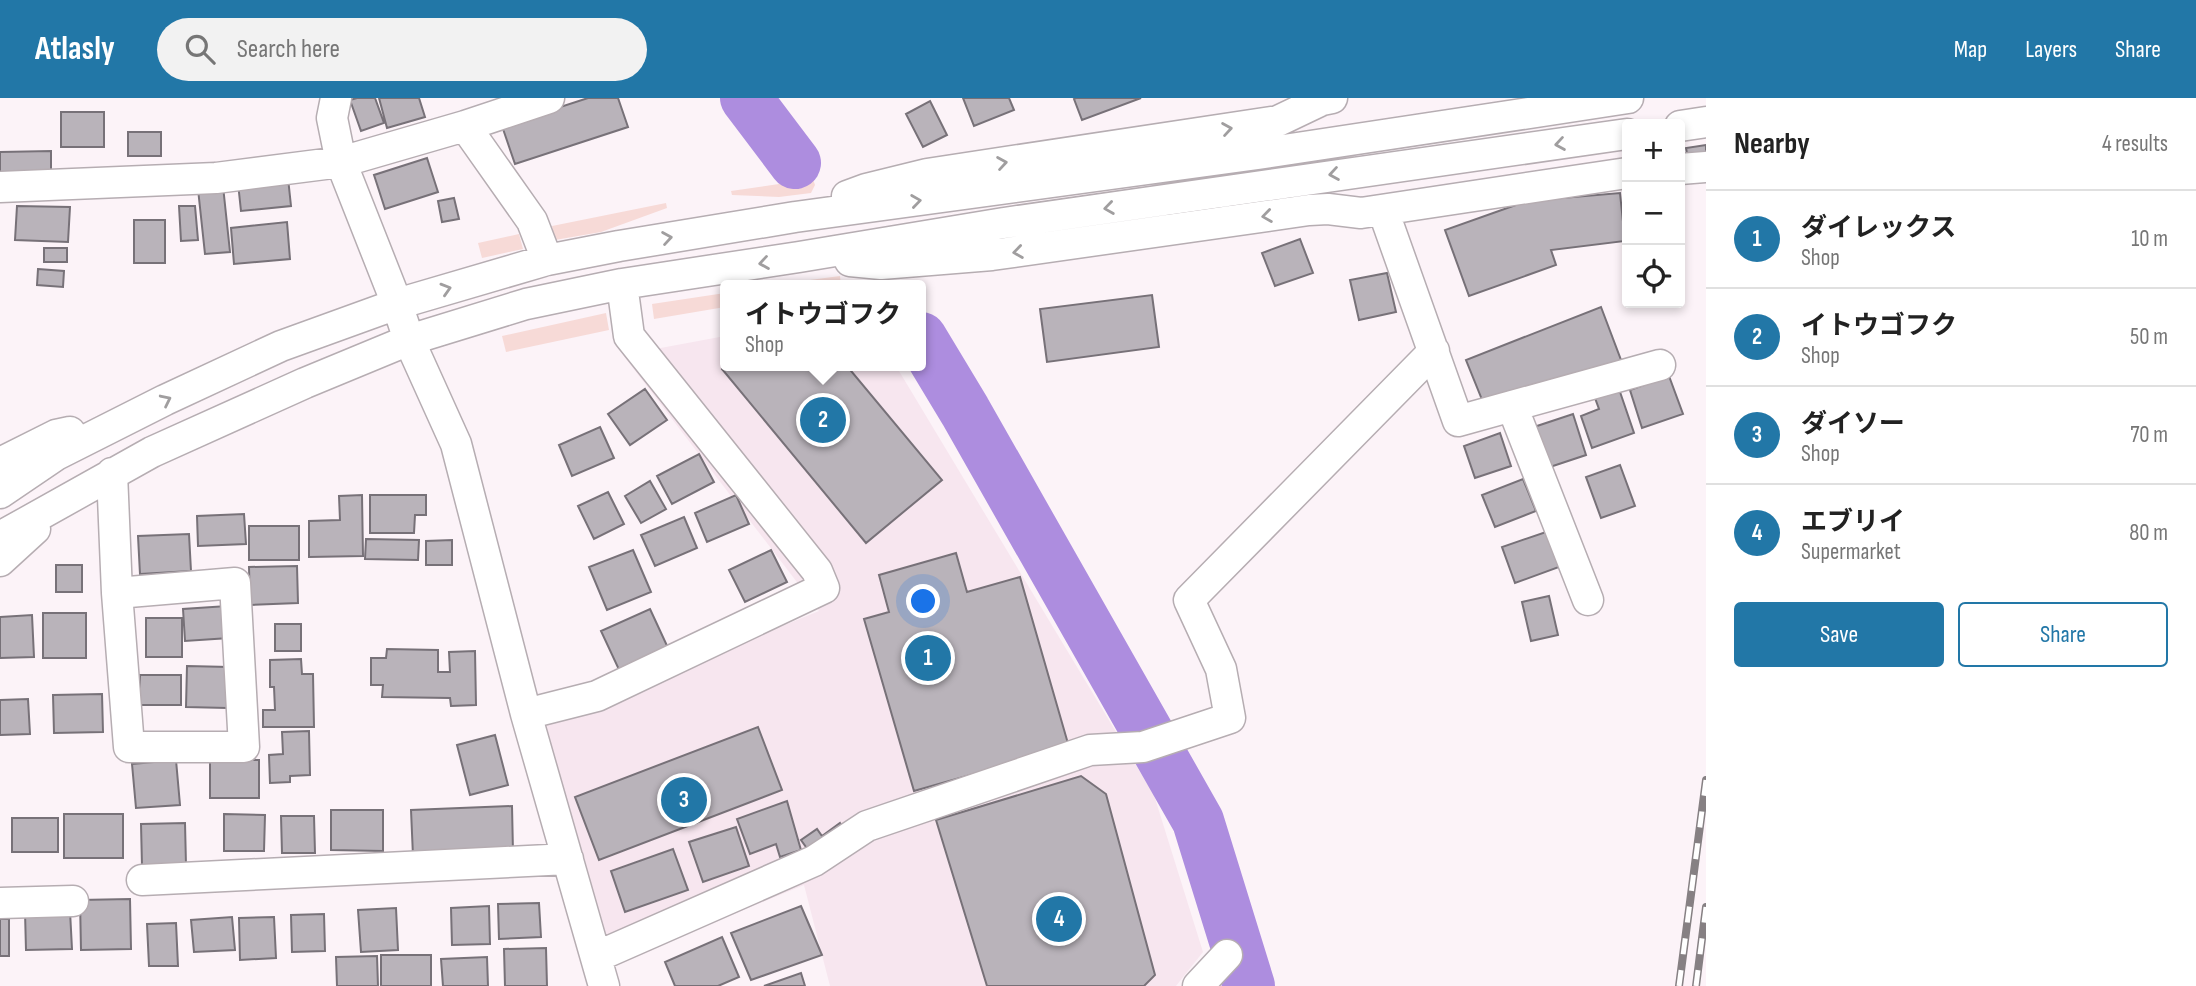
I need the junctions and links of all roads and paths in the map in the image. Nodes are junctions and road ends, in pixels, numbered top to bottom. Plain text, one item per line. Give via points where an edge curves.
1 (549, 98) edge
2 (1628, 98) edge
3 (1325, 99) edge
4 (327, 105) edge
5 (1706, 122) edge
6 (1685, 125) edge
7 (465, 126) junction
8 (1622, 135) edge
9 (341, 162) junction
10 (1706, 167) edge
11 (1685, 169) edge
12 (1622, 174) edge
13 (0, 187) edge
14 (1383, 210) junction
15 (795, 218) junction
16 (799, 257) junction
17 (547, 260) junction
18 (622, 284) junction
19 (397, 304) junction
20 (409, 340) junction
21 (1434, 351) junction
22 (1660, 365) dead end
23 (1512, 406) junction
24 (127, 419) junction
25 (0, 463) edge
26 (112, 473) junction
27 (0, 493) edge
28 (62, 501) junction
29 (0, 537) edge
30 (0, 561) edge
31 (117, 593) junction
32 (1588, 600) dead end
33 (527, 714) junction
34 (568, 859) junction
35 (142, 880) dead end
36 (73, 901) dead end
37 (0, 904) edge
38 (1227, 955) dead end
39 (596, 957) junction
40 (604, 986) edge
41 (1198, 986) edge

1 - 7 street
15 -> 2 street
15 -> 3 street via 866,189 927,174 1278,121
4 - 9 street
5 - 6 street
7 - 9 street
7 - 17 street via 532,221
8 -> 16 street via 1017,221
9 - 13 street via 216,178
9 - 19 street
10 - 11 street
12 - 14 street
14 -> 16 street via 1309,210 992,255 881,264
14 - 21 street
17 -> 15 street
16 -> 18 street
19 -> 17 street
18 - 20 street via 526,304
18 - 33 street via 629,336 817,571 824,588 597,696
19 - 20 street
24 -> 19 street via 281,346
20 - 26 street via 304,383
20 - 33 street via 456,444
21 - 23 street via 1458,421
21 - 39 street via 1189,600 1221,669 1230,718 1143,747 1090,750 867,826 814,860
22 - 23 street
23 - 32 street
24 - 25 street via 56,435
24 - 27 street via 57,455
26 - 28 street
26 - 31 street
28 - 29 street
28 - 30 street
31 - 31 street via 235,583 244,747 129,747
33 - 34 street
34 - 35 street
34 - 39 street
36 - 37 street
38 - 41 street
39 - 40 street

